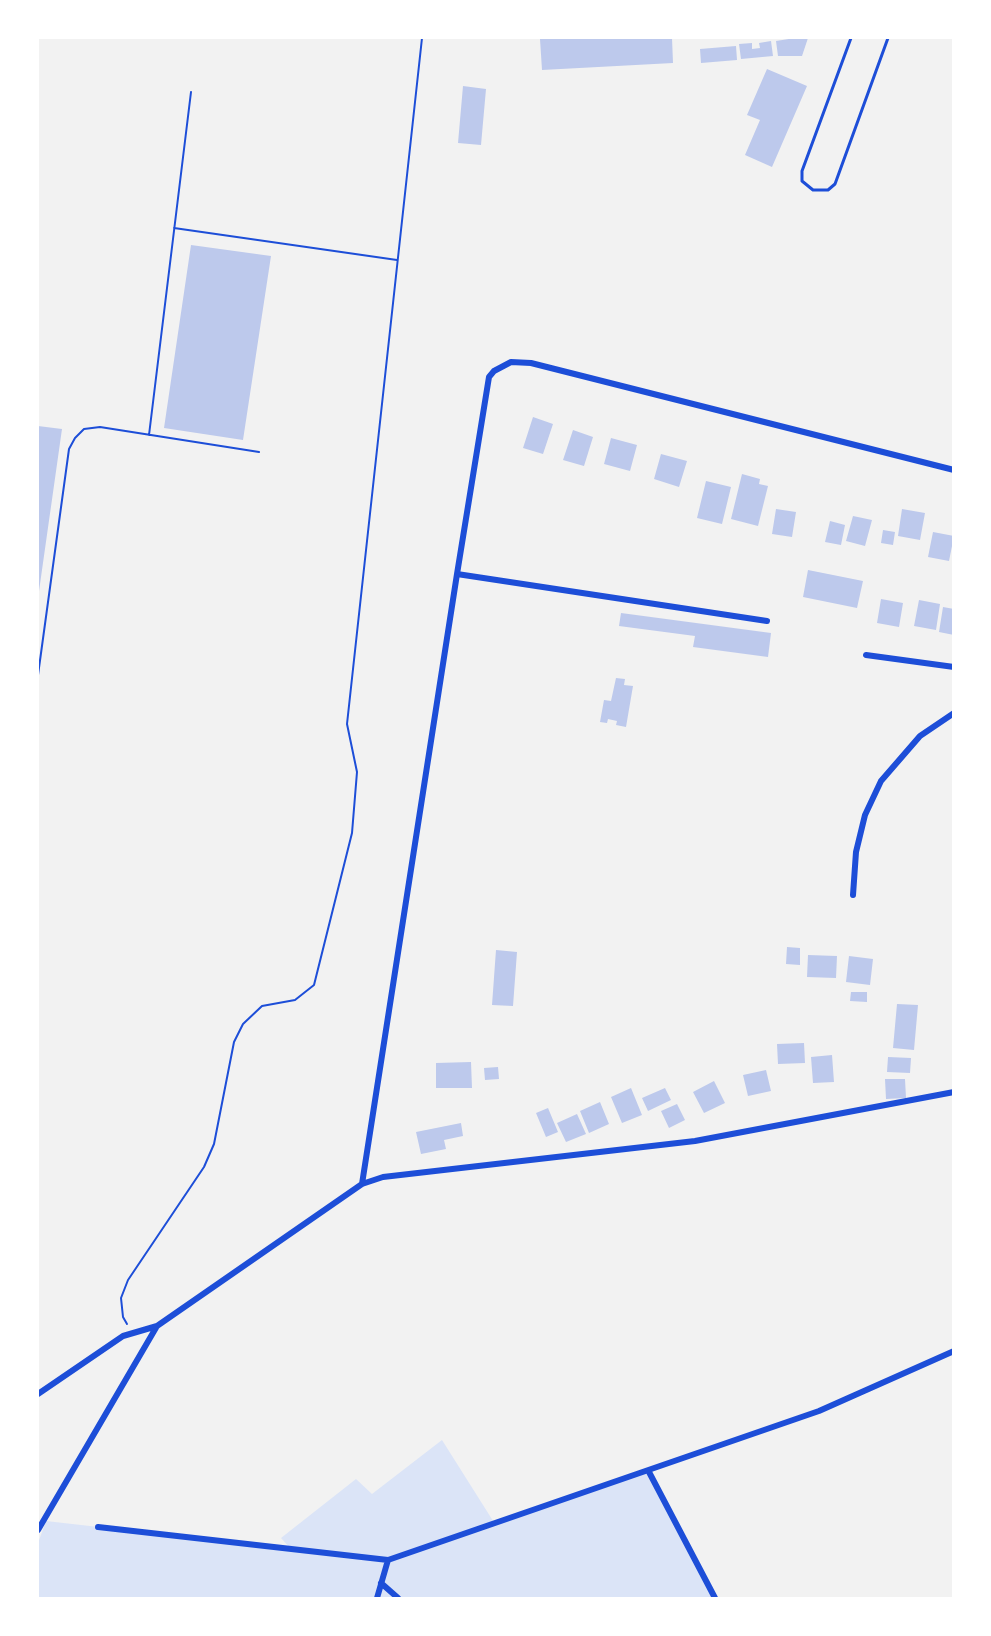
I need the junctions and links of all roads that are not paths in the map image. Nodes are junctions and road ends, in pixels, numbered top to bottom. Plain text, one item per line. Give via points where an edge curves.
1 (851, 38) edge
2 (888, 38) edge
3 (954, 470) edge
4 (457, 574) junction
5 (767, 621) dead end
6 (866, 655) dead end
7 (954, 666) edge
8 (954, 713) edge
9 (853, 895) dead end
10 (954, 1092) edge
11 (362, 1184) junction
12 (157, 1326) junction
13 (954, 1352) edge
14 (38, 1394) edge
15 (649, 1472) junction
16 (98, 1527) dead end
17 (38, 1530) edge
18 (388, 1560) junction
19 (381, 1583) junction
20 (377, 1599) edge
21 (398, 1599) edge
22 (716, 1599) edge

1 - 2 lane via 802,171 802,181 813,190 828,190 835,184
3 - 4 street via 531,363 511,362 489,377
4 - 5 street
4 - 11 street
6 - 7 street
8 - 9 street via 920,736 881,781 865,815 856,852
10 - 11 street via 695,1141 383,1177
11 - 12 street
12 - 14 street via 132,1332
12 - 17 street
13 - 15 street via 819,1411
15 - 18 street
15 - 22 street
16 - 18 street
18 - 19 street
19 - 20 street
19 - 21 street

